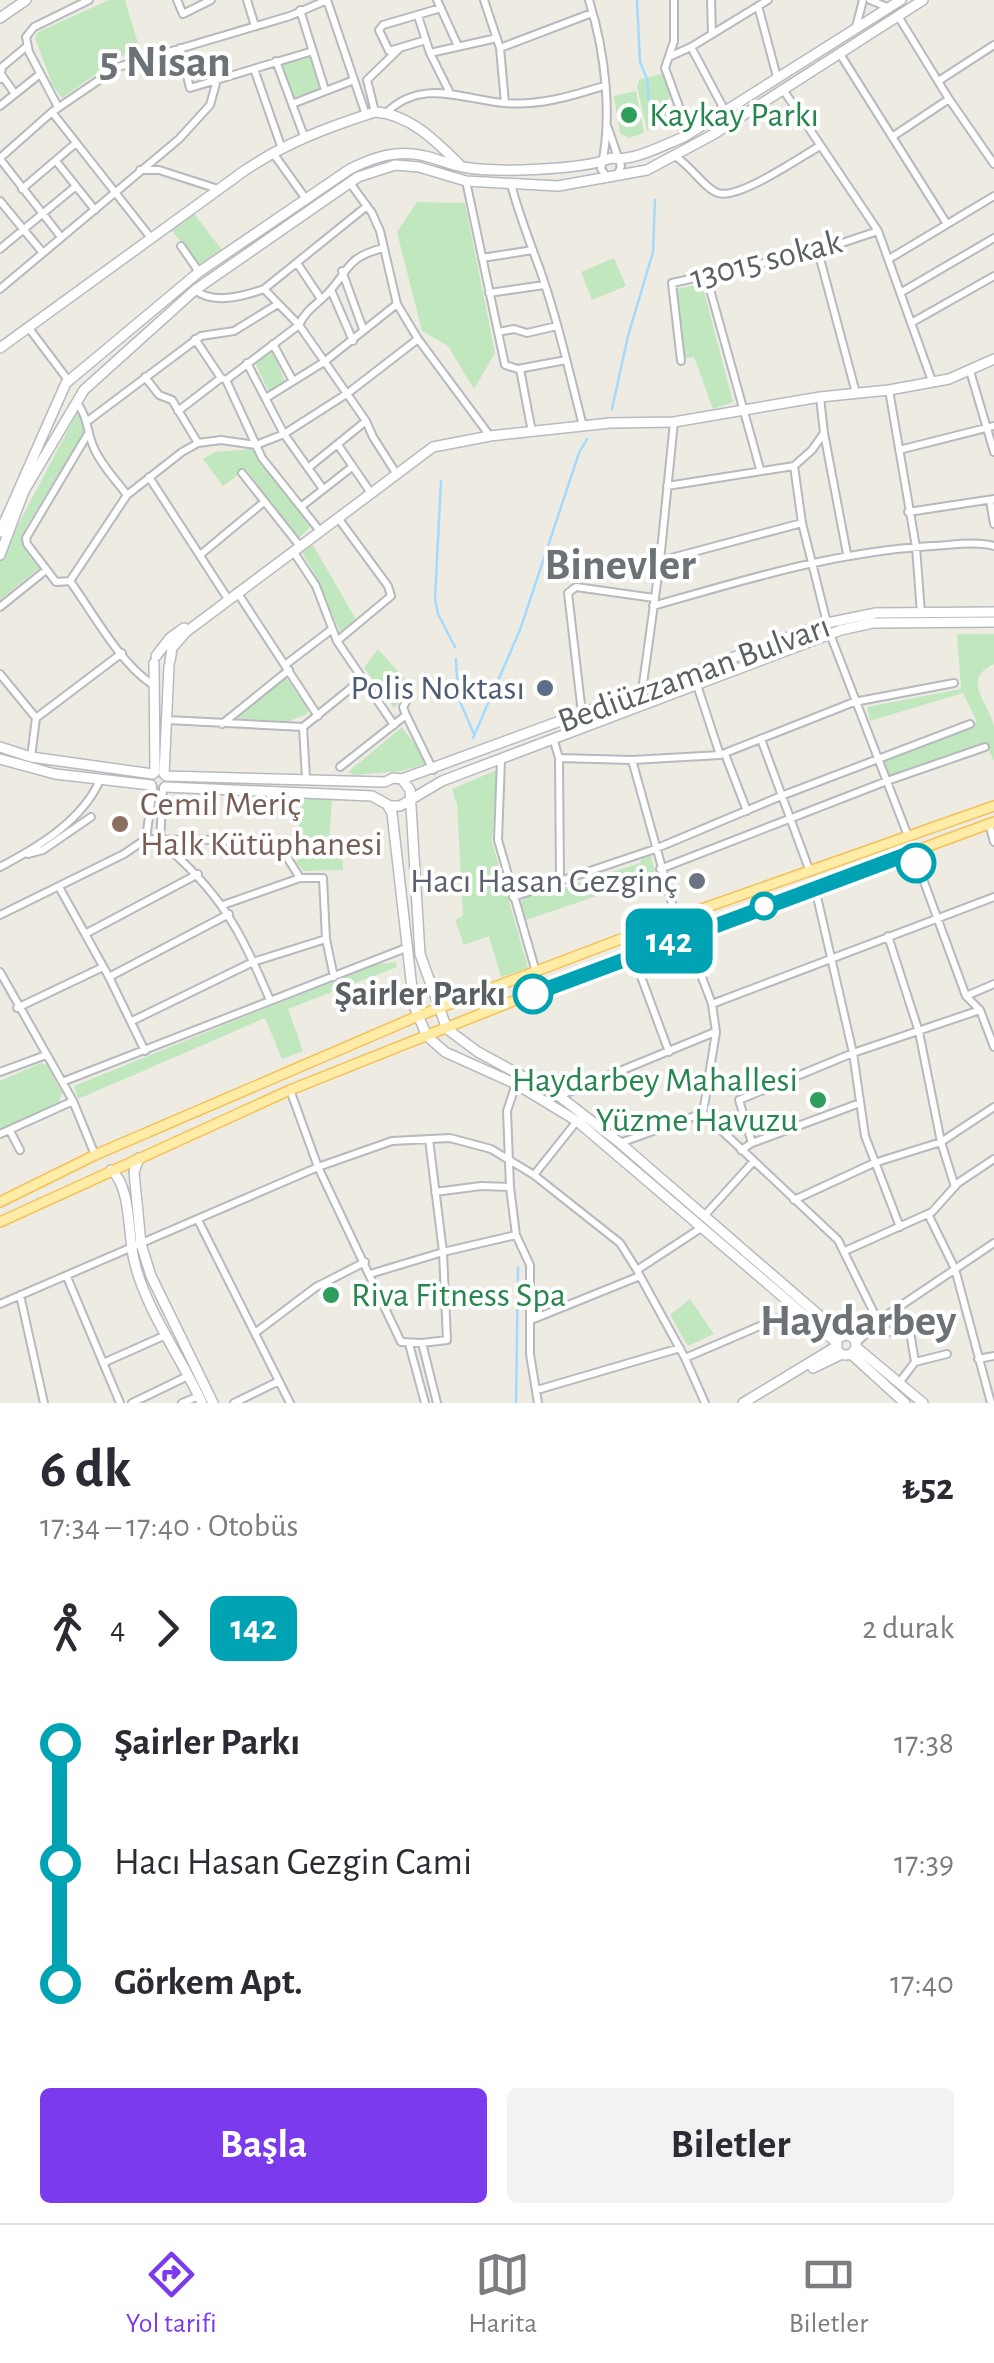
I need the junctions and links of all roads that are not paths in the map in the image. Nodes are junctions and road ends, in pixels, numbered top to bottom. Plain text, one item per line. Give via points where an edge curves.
1 (26, 0) edge
2 (70, 0) edge
3 (89, 0) edge
4 (177, 0) edge
5 (212, 0) edge
6 (247, 0) edge
7 (484, 0) edge
8 (589, 0) edge
9 (674, 0) edge
10 (711, 0) edge
11 (768, 0) edge
12 (866, 0) edge
13 (901, 0) edge
14 (923, 0) edge
15 (440, 3) edge
16 (78, 6) junction
17 (758, 6) junction
18 (888, 8) junction
19 (300, 10) junction
20 (593, 12) junction
21 (418, 16) junction
22 (898, 16) junction
23 (0, 18) edge
24 (255, 26) junction
25 (855, 29) junction
26 (712, 34) junction
27 (497, 38) junction
28 (426, 40) junction
29 (994, 45) edge
30 (458, 46) junction
31 (27, 47) junction
32 (691, 47) junction
33 (180, 48) junction
34 (500, 48) junction
35 (399, 49) junction
36 (314, 51) junction
37 (430, 53) junction
38 (840, 54) junction
39 (671, 56) junction
40 (276, 61) junction
41 (254, 69) junction
42 (40, 74) junction
43 (1, 76) edge
44 (778, 78) junction
45 (218, 80) junction
46 (354, 80) junction
47 (940, 80) junction
48 (604, 86) junction
49 (325, 90) junction
50 (784, 90) junction
51 (450, 93) junction
52 (15, 94) junction
53 (949, 99) junction
54 (506, 103) junction
55 (292, 104) junction
56 (0, 106) edge
57 (55, 109) junction
58 (724, 111) junction
59 (376, 113) junction
60 (607, 123) junction
61 (688, 134) junction
62 (304, 136) junction
63 (892, 137) junction
64 (432, 139) junction
65 (0, 142) edge
66 (76, 143) junction
67 (820, 146) junction
68 (277, 149) junction
69 (423, 155) junction
70 (2, 156) edge
71 (676, 156) junction
72 (56, 160) junction
73 (617, 160) junction
74 (602, 163) junction
75 (994, 164) edge
76 (463, 167) junction
77 (140, 170) junction
78 (613, 178) junction
79 (466, 182) junction
80 (349, 183) junction
81 (511, 184) junction
82 (76, 186) junction
83 (22, 189) junction
84 (219, 189) junction
85 (116, 192) junction
86 (994, 196) edge
87 (306, 199) junction
88 (1, 204) edge
89 (367, 206) junction
90 (95, 210) junction
91 (42, 214) junction
92 (947, 224) junction
93 (24, 231) junction
94 (878, 231) junction
95 (62, 238) junction
96 (150, 238) junction
97 (994, 238) edge
98 (181, 246) dead end
99 (383, 248) junction
100 (0, 249) edge
101 (533, 250) junction
102 (818, 251) junction
103 (43, 253) junction
104 (482, 258) junction
105 (888, 259) junction
106 (296, 262) junction
107 (342, 271) junction
108 (199, 272) junction
109 (706, 275) junction
110 (994, 276) edge
111 (544, 285) junction
112 (0, 289) edge
113 (264, 289) junction
114 (196, 290) junction
115 (331, 290) junction
116 (489, 293) junction
117 (900, 293) junction
118 (322, 298) junction
119 (278, 304) junction
120 (397, 304) junction
121 (911, 323) junction
122 (299, 324) junction
123 (557, 326) junction
124 (28, 327) junction
125 (363, 329) junction
126 (498, 332) junction
127 (195, 339) junction
128 (418, 339) junction
129 (353, 341) junction
130 (274, 344) junction
131 (0, 348) edge
132 (994, 359) edge
133 (566, 360) junction
134 (681, 361) dead end
135 (324, 362) junction
136 (248, 363) junction
137 (520, 369) junction
138 (970, 372) junction
139 (145, 377) junction
140 (223, 379) junction
141 (293, 381) junction
142 (932, 381) junction
143 (68, 383) junction
144 (889, 390) junction
145 (856, 392) junction
146 (348, 393) junction
147 (80, 397) junction
148 (820, 397) junction
149 (266, 398) junction
150 (178, 411) junction
151 (745, 411) junction
152 (89, 420) junction
153 (366, 420) junction
154 (674, 422) junction
155 (584, 426) junction
156 (990, 427) edge
157 (88, 432) junction
158 (532, 432) junction
159 (824, 433) junction
160 (284, 434) junction
161 (490, 436) junction
162 (198, 442) junction
163 (256, 445) junction
164 (338, 445) junction
165 (899, 450) junction
166 (994, 452) edge
167 (794, 466) junction
168 (352, 467) junction
169 (308, 468) junction
170 (760, 469) junction
171 (242, 473) dead end
172 (396, 473) junction
173 (149, 477) junction
174 (668, 486) junction
175 (323, 489) junction
176 (371, 492) junction
177 (127, 495) junction
178 (992, 500) edge
179 (264, 502) junction
180 (302, 506) junction
181 (908, 512) junction
182 (338, 518) junction
183 (802, 523) junction
184 (994, 524) edge
185 (320, 531) junction
186 (0, 532) edge
187 (994, 546) edge
188 (916, 547) junction
189 (296, 548) junction
190 (847, 554) junction
191 (0, 555) edge
192 (200, 555) junction
193 (814, 560) junction
194 (660, 561) junction
195 (46, 570) junction
196 (70, 581) junction
197 (229, 599) junction
198 (653, 602) junction
199 (0, 607) edge
200 (994, 612) edge
201 (921, 613) junction
202 (994, 622) edge
203 (828, 628) junction
204 (332, 630) junction
205 (337, 641) junction
206 (122, 653) junction
207 (155, 660) junction
208 (169, 664) junction
209 (646, 667) junction
210 (287, 668) junction
211 (0, 674) edge
212 (361, 680) junction
213 (954, 683) dead end
214 (697, 684) junction
215 (662, 685) junction
216 (154, 686) junction
217 (642, 692) junction
218 (409, 698) dead end
219 (854, 702) junction
220 (406, 714) junction
221 (318, 716) junction
222 (36, 718) junction
223 (585, 718) junction
224 (166, 720) junction
225 (970, 724) dead end
226 (221, 725) junction
227 (394, 725) junction
228 (303, 727) junction
229 (553, 738) junction
230 (761, 739) junction
231 (0, 747) edge
232 (985, 747) dead end
233 (722, 754) junction
234 (31, 757) junction
235 (500, 758) junction
236 (560, 758) junction
237 (878, 759) junction
238 (632, 760) junction
239 (2, 763) edge
240 (340, 767) dead end
241 (434, 770) junction
242 (100, 778) junction
243 (306, 778) junction
244 (402, 779) junction
245 (159, 781) junction
246 (886, 781) junction
247 (385, 782) junction
248 (781, 796) junction
249 (408, 800) junction
250 (385, 801) junction
251 (994, 806) edge
252 (747, 810) junction
253 (90, 818) dead end
254 (790, 819) junction
255 (992, 823) edge
256 (908, 836) junction
257 (146, 839) junction
258 (160, 841) junction
259 (994, 842) edge
260 (654, 850) junction
261 (913, 852) junction
262 (22, 855) junction
263 (0, 867) edge
264 (660, 869) junction
265 (810, 872) junction
266 (198, 874) junction
267 (300, 878) junction
268 (560, 880) junction
269 (59, 887) junction
270 (815, 887) junction
271 (514, 897) junction
272 (994, 897) edge
273 (223, 904) junction
274 (229, 914) junction
275 (0, 916) edge
276 (935, 917) junction
277 (676, 918) junction
278 (85, 934) junction
279 (686, 935) junction
280 (888, 936) junction
281 (326, 939) junction
282 (406, 948) junction
283 (633, 955) junction
284 (831, 959) junction
285 (253, 962) junction
286 (103, 966) junction
287 (0, 972) edge
288 (536, 972) junction
289 (109, 977) junction
290 (334, 977) junction
291 (994, 984) edge
292 (966, 996) junction
293 (270, 1000) junction
294 (712, 1004) junction
295 (18, 1008) junction
296 (439, 1008) junction
297 (980, 1010) junction
298 (418, 1016) junction
299 (470, 1020) junction
300 (132, 1021) junction
301 (448, 1029) junction
302 (716, 1032) junction
303 (919, 1032) junction
304 (427, 1036) junction
305 (412, 1042) junction
306 (461, 1042) junction
307 (994, 1047) edge
308 (440, 1048) junction
309 (145, 1051) junction
310 (668, 1052) junction
311 (853, 1053) junction
312 (46, 1054) junction
313 (0, 1072) edge
314 (62, 1082) junction
315 (516, 1084) junction
316 (290, 1090) junction
317 (559, 1096) junction
318 (73, 1101) junction
319 (860, 1103) junction
320 (994, 1108) edge
321 (703, 1113) junction
322 (577, 1121) junction
323 (10, 1131) junction
324 (0, 1134) edge
325 (429, 1139) junction
326 (941, 1142) junction
327 (620, 1143) junction
328 (752, 1143) junction
329 (20, 1150) dead end
330 (741, 1150) junction
331 (95, 1155) junction
332 (139, 1158) junction
333 (510, 1159) junction
334 (994, 1159) edge
335 (753, 1162) junction
336 (874, 1163) junction
337 (318, 1167) junction
338 (112, 1170) junction
339 (534, 1175) junction
340 (955, 1187) junction
341 (510, 1188) junction
342 (435, 1192) junction
343 (794, 1200) junction
344 (0, 1202) edge
345 (928, 1214) junction
346 (706, 1215) junction
347 (198, 1220) junction
348 (0, 1222) edge
349 (900, 1226) junction
350 (701, 1228) junction
351 (516, 1235) junction
352 (994, 1243) edge
353 (136, 1246) junction
354 (845, 1251) junction
355 (443, 1252) junction
356 (364, 1262) junction
357 (954, 1269) junction
358 (639, 1273) junction
359 (370, 1274) junction
360 (67, 1277) junction
361 (20, 1295) junction
362 (0, 1304) edge
363 (797, 1310) junction
364 (530, 1320) junction
365 (878, 1322) junction
366 (885, 1333) dead end
367 (255, 1334) junction
368 (166, 1335) junction
369 (422, 1343) junction
370 (409, 1344) junction
371 (846, 1345) junction
372 (680, 1348) junction
373 (947, 1354) dead end
374 (994, 1356) edge
375 (685, 1358) junction
376 (978, 1359) junction
377 (916, 1362) junction
378 (104, 1363) junction
379 (188, 1376) junction
380 (279, 1381) junction
381 (898, 1383) junction
382 (537, 1390) junction
383 (200, 1400) edge
384 (432, 1402) edge
385 (44, 1403) edge
386 (120, 1403) edge
387 (132, 1403) edge
388 (182, 1403) edge
389 (214, 1403) edge
390 (234, 1403) edge
391 (290, 1403) edge
392 (538, 1403) edge
393 (705, 1403) edge
394 (743, 1403) edge
395 (905, 1403) edge
396 (923, 1403) edge
397 (991, 1403) edge

1 - 23 street
2 - 16 street
3 - 16 street
4 - 5 street via 183,14
6 - 24 street
7 - 27 street
8 - 20 street
9 - 39 street
10 - 26 street
11 - 17 street
12 - 18 street
12 - 25 street
13 - 18 street
14 - 22 street
15 - 21 street
15 - 30 street
16 - 31 street via 28,31
17 - 26 street
17 - 44 street
18 - 25 street
19 - 24 street
19 - 36 street
19 - 46 street via 326,0
20 - 34 street
20 - 48 street
21 - 28 street
21 - 35 street via 379,30 389,51
22 - 38 street
22 - 47 street
24 - 33 street
25 - 44 street
26 - 32 street
27 - 30 street
27 - 34 street
28 - 35 street
28 - 37 street
29 - 47 street
30 - 37 street
31 - 42 street
31 - 43 street via 2,67
32 - 39 street
32 - 58 street
33 - 45 street via 190,88
33 - 57 street via 118,67
34 - 54 street
35 - 59 street via 367,80
36 - 40 street
36 - 49 street
37 - 51 street
38 - 50 street
38 - 63 street
39 - 61 street via 665,68
40 - 41 street
40 - 55 street
41 - 45 street
41 - 68 street
42 - 52 street
42 - 57 street
43 - 52 street
44 - 58 street
45 - 77 street via 210,105
46 - 49 street
46 - 59 street
47 - 53 street
48 - 54 street via 560,101
48 - 60 street
49 - 55 street
50 - 67 street
50 - 71 street
51 - 54 street
51 - 59 street via 429,90
52 - 56 street
53 - 63 street
53 - 75 street
55 - 62 street
57 - 66 street
57 - 70 street
58 - 61 street
59 - 62 street
59 - 64 street via 403,118
60 - 73 street
60 - 74 street
61 - 73 street
62 - 68 street
63 - 92 street
64 - 69 street
64 - 76 street
65 - 70 street
66 - 72 street
66 - 85 street
67 - 71 street via 726,194 714,192
67 - 94 street
68 - 84 street
68 - 87 street
69 - 76 street
69 - 87 street via 374,158
70 - 83 street
71 - 78 street
72 - 82 street
72 - 83 street
73 - 74 street
73 - 78 street via 621,169
74 - 76 street
74 - 78 street via 602,172
77 - 84 street
77 - 85 street
78 - 81 street
79 - 80 street via 396,165
79 - 81 street
79 - 104 street
80 - 89 street
80 - 114 street
81 - 101 street
82 - 90 street
82 - 91 street
83 - 91 street
84 - 96 street
85 - 90 street
85 - 96 street
86 - 92 street
87 - 108 street
88 - 93 street
89 - 99 street
89 - 106 street
90 - 95 street
91 - 93 street
91 - 95 street
92 - 105 street
93 - 100 street
93 - 103 street
94 - 102 street, 13015 sokak
94 - 105 street
95 - 103 street
96 - 124 street
97 - 117 street
98 - 108 street
99 - 107 street via 362,253
99 - 120 street
101 - 104 street
101 - 111 street
102 - 109 street, 13015 sokak
102 - 145 street
103 - 112 street
104 - 116 street
105 - 117 street
106 - 113 street
106 - 118 street
107 - 115 street
107 - 125 street
108 - 143 street
109 - 134 street, 13015 sokak via 672,283
109 - 151 street
110 - 121 street
111 - 116 street
111 - 123 street
113 - 114 street via 218,298
113 - 119 street
114 - 147 street
115 - 118 street
115 - 129 street
116 - 126 street
117 - 121 street
118 - 122 street
119 - 122 street
119 - 127 street via 234,331
120 - 125 street
120 - 128 street
121 - 142 street
122 - 130 street
122 - 135 street
123 - 126 street
123 - 133 street
124 - 131 street
124 - 143 street
125 - 129 street
126 - 137 street via 505,364
127 - 139 street
127 - 140 street
128 - 146 street
128 - 161 street
129 - 135 street
130 - 136 street
130 - 141 street
132 - 138 street
133 - 137 street
133 - 155 street
135 - 141 street
135 - 146 street
136 - 140 street
136 - 149 street
137 - 158 street
138 - 142 street
138 - 156 street
139 - 150 street
139 - 152 street
140 - 150 street
140 - 163 street
141 - 149 street
142 - 144 street
143 - 147 street via 69,398
143 - 147 street via 80,381
143 - 186 street
144 - 145 street
144 - 165 street
145 - 148 street
146 - 153 street
146 - 160 street
147 - 152 street
147 - 191 street via 24,491
148 - 151 street
148 - 159 street
149 - 160 street
150 - 162 street
151 - 154 street
151 - 170 street
152 - 157 street
153 - 164 street
153 - 172 street
154 - 155 street
154 - 174 street
155 - 158 street
156 - 165 street
156 - 166 street
157 - 177 street
157 - 195 street via 26,538
158 - 161 street
159 - 167 street
159 - 190 street
160 - 163 street
160 - 169 street
161 - 172 street via 426,450
162 - 163 street
162 - 173 street
163 - 180 street
164 - 168 street
164 - 169 street
165 - 181 street
167 - 170 street
167 - 183 street
168 - 175 street
168 - 176 street
169 - 175 street
170 - 174 street
171 - 179 street
172 - 176 street
173 - 177 street
173 - 192 street
174 - 194 street
175 - 180 street
176 - 182 street
177 - 196 street
178 - 181 street
178 - 184 street
179 - 189 street
179 - 192 street
180 - 185 street
181 - 188 street
182 - 185 street
182 - 205 street via 391,596
183 - 193 street
183 - 194 street
185 - 189 street
187 - 188 street
188 - 190 street
188 - 201 street
189 - 197 street
189 - 204 street
190 - 193 street
192 - 197 street
193 - 198 street
193 - 203 street
194 - 198 street
195 - 196 street via 56,582
195 - 199 street
196 - 206 street
197 - 207 street via 170,638
197 - 208 street via 186,632
197 - 210 street
198 - 209 street
198 - 223 street via 576,587 568,593
200 - 201 street, Bediüzzaman Bulvarı
201 - 203 street, Bediüzzaman Bulvarı via 872,613
202 - 203 street, Bediüzzaman Bulvarı
203 - 214 street, Bediüzzaman Bulvarı
203 - 215 street, Bediüzzaman Bulvarı
203 - 219 street
204 - 205 street
204 - 210 street
205 - 212 street
206 - 216 street
206 - 222 street
207 - 208 street via 162,670
207 - 216 street
208 - 224 street
209 - 215 street
209 - 217 street
210 - 221 street
210 - 226 street
211 - 222 street
212 - 221 street
212 - 227 street
213 - 219 street
214 - 223 street, Bediüzzaman Bulvarı
214 - 233 street
215 - 217 street, Bediüzzaman Bulvarı
216 - 245 street
217 - 223 street, Bediüzzaman Bulvarı
218 - 220 street
219 - 230 street
219 - 237 street
220 - 227 street
220 - 241 street
221 - 228 street
222 - 234 street
223 - 229 street, Bediüzzaman Bulvarı
223 - 241 street, Bediüzzaman Bulvarı
224 - 226 street
224 - 245 street
225 - 237 street
226 - 228 street
227 - 240 street
228 - 243 street
229 - 235 street, Bediüzzaman Bulvarı
229 - 236 street
230 - 233 street
230 - 248 street
231 - 234 street
232 - 246 street
233 - 238 street
233 - 252 street
234 - 245 street
235 - 249 street, Bediüzzaman Bulvarı
235 - 271 street via 498,840
236 - 238 street
236 - 268 street
237 - 246 street
237 - 248 street
238 - 260 street
239 - 242 street
241 - 244 street, Bediüzzaman Bulvarı
242 - 245 street
242 - 262 street via 55,834
243 - 245 street
243 - 247 street
244 - 247 street
244 - 249 street
245 - 250 street
245 - 257 street
245 - 258 street
246 - 254 street
246 - 256 street
247 - 250 street
248 - 252 street
248 - 254 street
249 - 250 street via 400,806
249 - 296 street via 420,954
250 - 282 street via 392,812
251 - 256 main road
252 - 260 street
253 - 262 street via 44,850
254 - 264 street
254 - 265 street
255 - 259 street
255 - 261 main road
256 - 265 main road
257 - 258 street
257 - 269 street
258 - 266 street
258 - 267 street via 282,849
260 - 264 street
260 - 268 street
261 - 270 main road
261 - 276 street
262 - 263 street
264 - 277 street
265 - 277 main road
266 - 273 street
266 - 278 street
267 - 273 street
267 - 281 street via 323,878
268 - 271 street
269 - 275 street
269 - 278 street
270 - 279 main road
270 - 284 street
271 - 288 street
272 - 276 street
273 - 274 street
274 - 285 street
274 - 289 street
276 - 280 street
276 - 292 street
277 - 288 main road
278 - 286 street
279 - 283 main road
279 - 294 street
280 - 284 street
280 - 303 street
281 - 285 street
281 - 290 street
282 - 290 street
282 - 298 street
283 - 299 main road
283 - 310 street
284 - 294 street
284 - 311 street
285 - 293 street
285 - 300 street
286 - 289 street
286 - 295 street
287 - 295 street
288 - 296 main road
289 - 300 street
290 - 293 street
291 - 292 street
292 - 297 street
293 - 309 street
294 - 302 street
295 - 312 street
296 - 298 main road
296 - 301 street
297 - 303 street
297 - 307 street
298 - 304 street
298 - 331 main road
299 - 301 main road
299 - 306 street
300 - 309 street
301 - 304 main road
301 - 306 street
302 - 310 street
302 - 321 street
303 - 311 street
303 - 326 street
304 - 305 main road
304 - 308 street
305 - 308 street
305 - 316 main road
306 - 317 street
308 - 315 street
309 - 314 street
310 - 317 street
311 - 319 street
311 - 328 street via 739,1100
312 - 313 street
312 - 314 street
314 - 318 street
315 - 322 street
315 - 333 street via 507,1111
316 - 332 main road
316 - 337 street
317 - 327 street
318 - 323 street
318 - 331 street
319 - 328 street
319 - 336 street
320 - 326 street
321 - 327 street
321 - 330 street
322 - 339 street
322 - 350 street
323 - 324 street
323 - 329 street
325 - 333 street via 450,1138
325 - 337 street via 392,1141
325 - 342 street
326 - 336 street
326 - 340 street
327 - 346 street
328 - 330 street
330 - 335 street
331 - 344 main road
332 - 338 main road
332 - 353 street
333 - 339 street
333 - 341 street
334 - 340 street
335 - 343 street
335 - 346 street
336 - 343 street
336 - 349 street
337 - 347 street
337 - 356 street
338 - 348 main road
338 - 353 street via 123,1183
339 - 358 street via 620,1243
340 - 345 street
341 - 342 street
341 - 351 street
342 - 355 street
343 - 354 street
345 - 349 street
345 - 357 street
346 - 371 street
347 - 353 street
347 - 367 street
349 - 354 street
350 - 358 street
350 - 363 street
351 - 355 street
351 - 364 street via 530,1265
352 - 357 street
353 - 360 street
353 - 368 street via 136,1269
353 - 389 street
354 - 365 street
355 - 359 street
355 - 369 street via 448,1340
356 - 359 street
356 - 367 street via 316,1287
357 - 365 street
357 - 376 street
358 - 364 street
358 - 372 street
359 - 370 street via 401,1342
360 - 361 street
360 - 378 street
361 - 362 street
361 - 385 street
363 - 371 street
363 - 375 street
364 - 382 street
365 - 371 street
366 - 377 street via 910,1326
367 - 380 street
368 - 378 street
368 - 379 street
369 - 370 street
369 - 384 street
370 - 384 street
371 - 381 street
371 - 394 street
371 - 395 street
372 - 375 street
372 - 382 street
373 - 377 street
374 - 376 street
375 - 393 street
376 - 397 street
377 - 381 street
378 - 386 street
379 - 383 street
379 - 387 street
380 - 390 street
380 - 391 street
381 - 396 street
382 - 392 street
383 - 388 street

